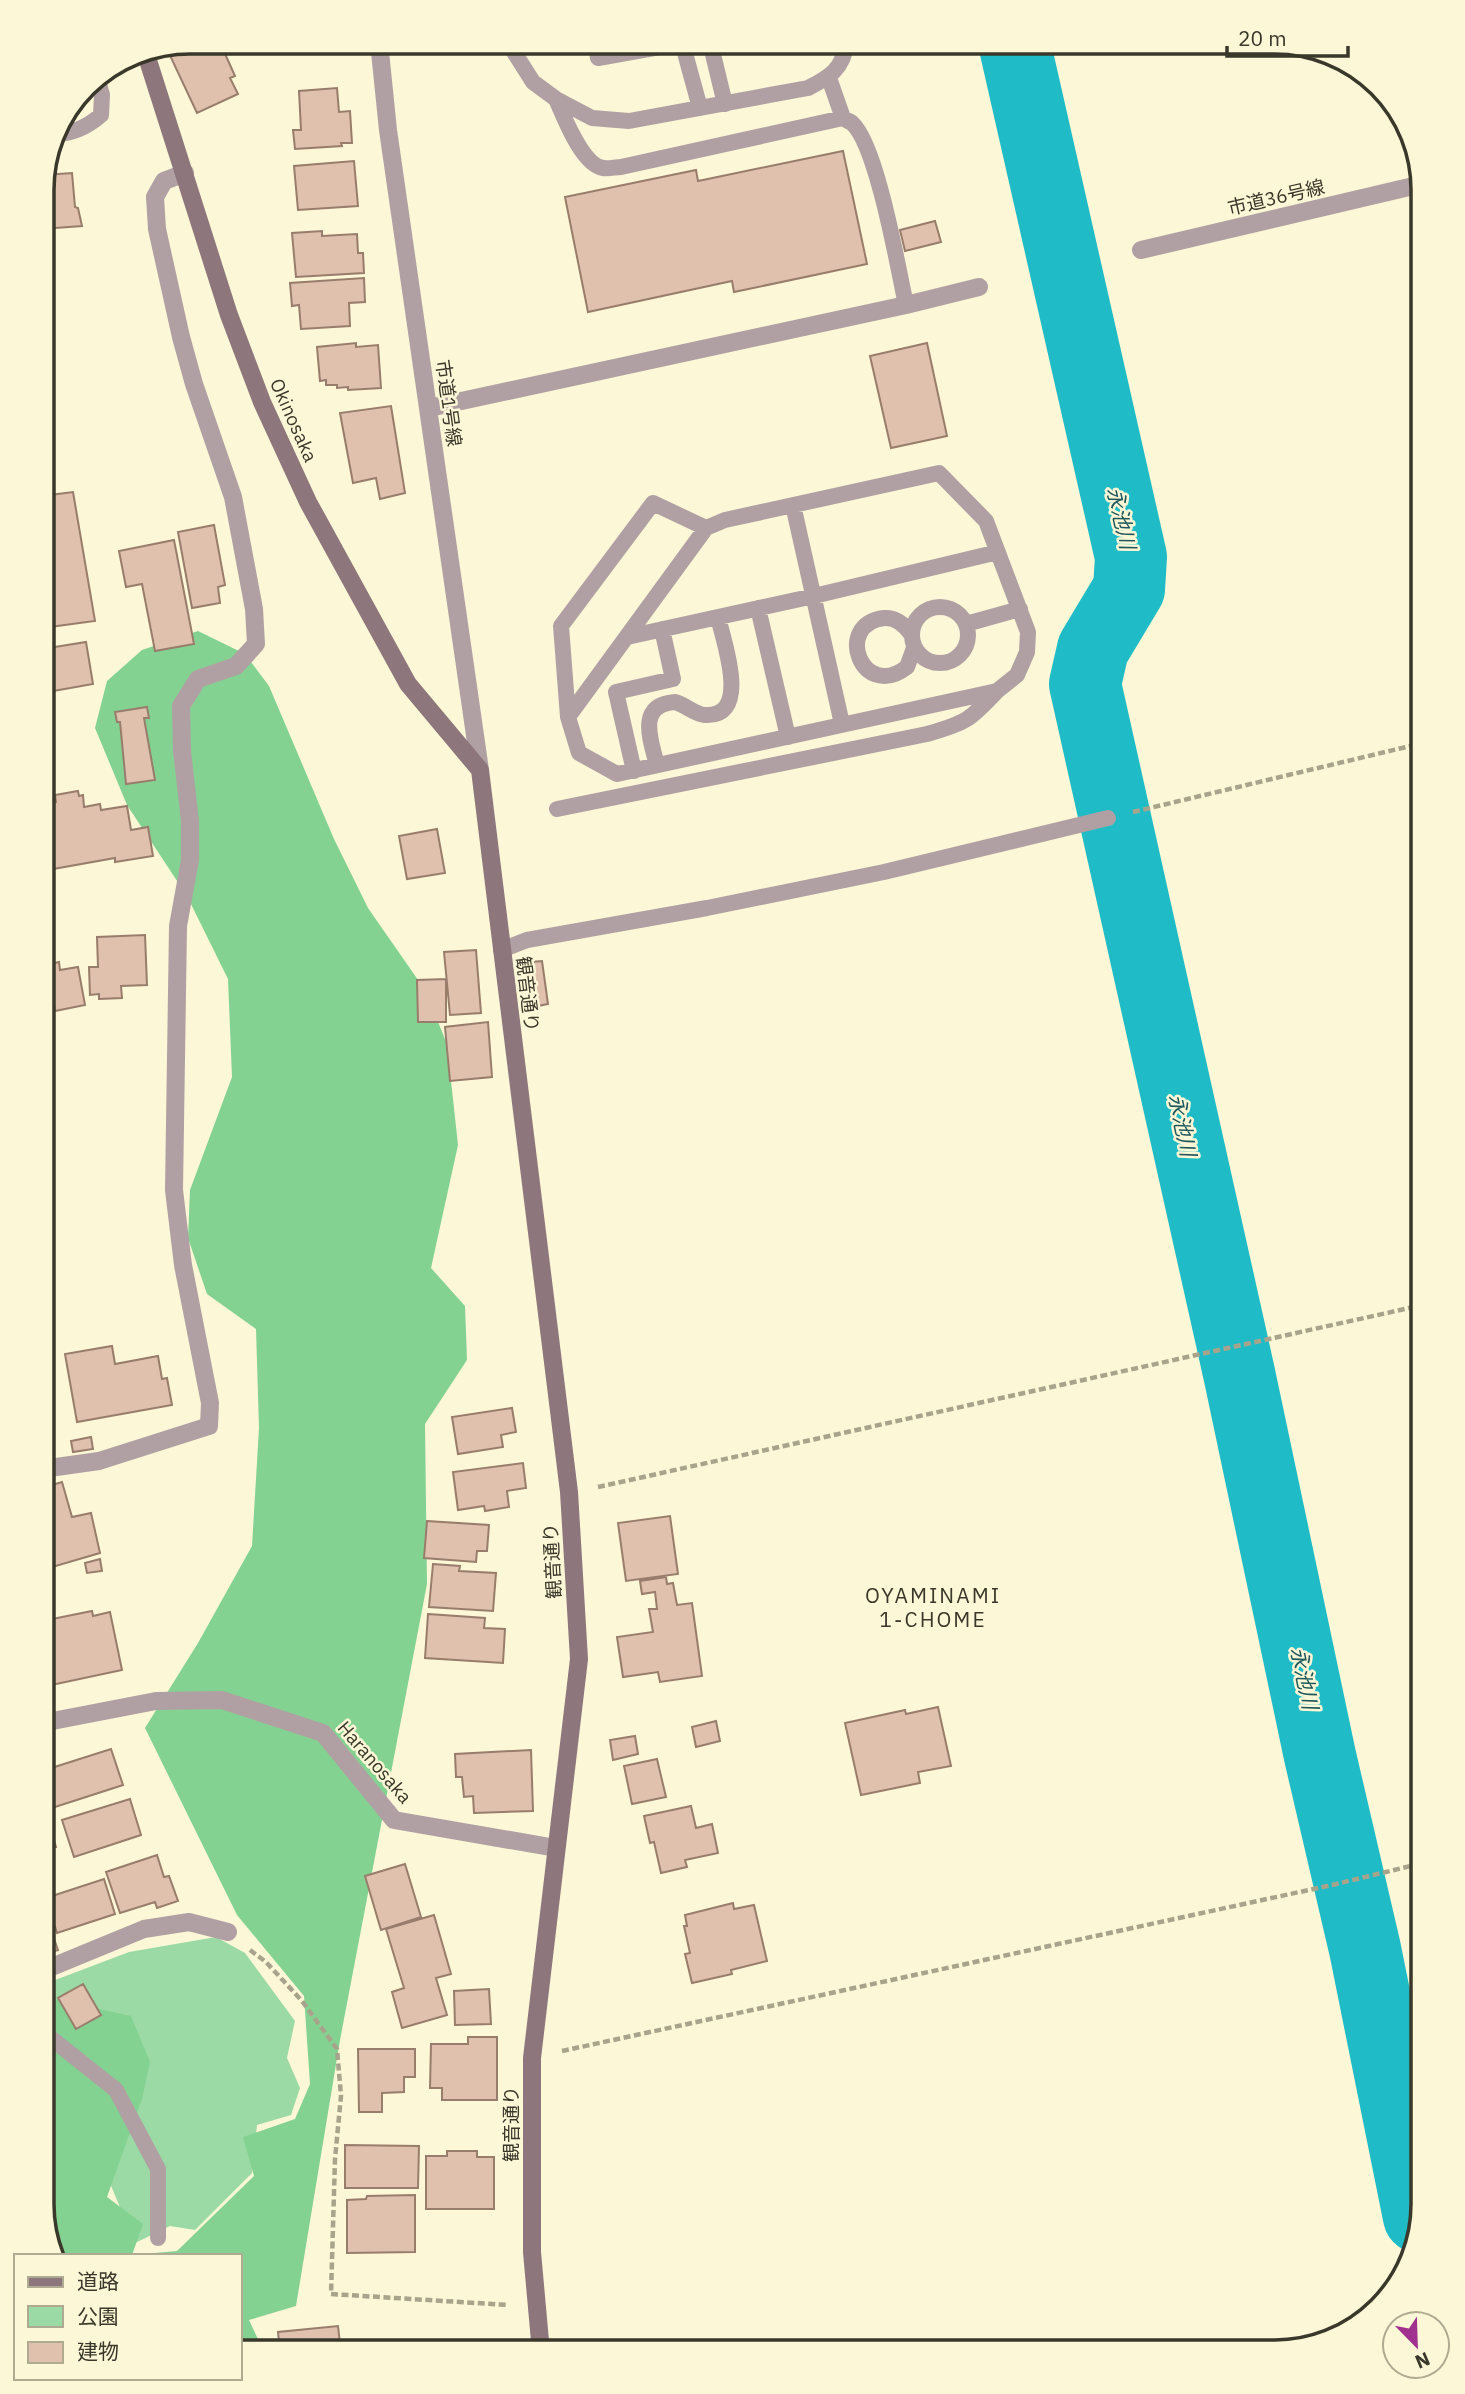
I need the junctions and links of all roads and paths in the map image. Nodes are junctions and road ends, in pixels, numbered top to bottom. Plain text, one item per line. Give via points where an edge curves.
1 (380, 55) edge
2 (516, 55) edge
3 (597, 55) edge
4 (615, 55) edge
5 (685, 55) edge
6 (713, 55) edge
7 (845, 55) edge
8 (148, 61) edge
9 (829, 78) junction
10 (100, 88) edge
11 (555, 99) junction
12 (725, 104) junction
13 (700, 108) junction
14 (843, 118) junction
15 (67, 133) edge
16 (185, 173) junction
17 (1411, 187) edge
18 (1141, 250) dead end
19 (979, 287) dead end
20 (906, 305) junction
21 (429, 408) junction
22 (793, 505) junction
23 (706, 528) junction
24 (998, 552) junction
25 (814, 596) junction
26 (758, 608) junction
27 (1020, 610) junction
28 (718, 617) junction
29 (966, 624) junction
30 (662, 629) junction
31 (627, 637) junction
32 (913, 641) junction
33 (858, 655) junction
34 (830, 669) junction
35 (997, 691) junction
36 (568, 716) junction
37 (842, 724) junction
38 (788, 737) junction
39 (1411, 746) edge
40 (657, 765) junction
41 (480, 770) junction
42 (634, 771) junction
43 (1148, 808) dead end
44 (557, 809) dead end
45 (1108, 818) dead end
46 (502, 950) junction
47 (1411, 1308) edge
48 (54, 1467) edge
49 (569, 1492) junction
50 (54, 1721) edge
51 (556, 1848) junction
52 (1411, 1866) edge
53 (228, 1932) joint
54 (54, 1967) edge
55 (54, 2041) edge
56 (532, 2058) junction
57 (158, 2238) dead end
58 (537, 2307) junction
59 (540, 2339) edge

1 - 21 street, 市道1号線
2 - 11 lane via 533,82
3 - 4 lane
5 - 13 lane
6 - 12 lane
7 - 9 lane
8 - 16 main road, Okinosaka
9 - 12 lane via 808,89
9 - 14 lane
10 - 15 lane via 101,115
11 - 13 lane via 592,118 629,121
11 - 14 lane via 578,144 601,168
12 - 13 lane
14 - 20 lane via 860,134 872,162
16 - 41 main road, Okinosaka via 243,352 308,502 408,684
16 - 48 street via 164,181 155,197 157,229 181,337 233,498 257,645 236,666 198,679 181,706 190,860 178,926 174,1190 183,1265 210,1403 209,1426 99,1461
17 - 18 street, 市道36号線
19 - 20 street
20 - 21 street
21 - 41 street, 市道1号線
22 - 23 lane
22 - 24 lane via 939,473 986,521
22 - 25 lane
23 - 31 lane
23 - 36 lane via 653,503 561,625
24 - 25 lane
24 - 27 lane
25 - 26 lane
25 - 34 lane
26 - 28 lane
26 - 38 lane
27 - 29 lane
27 - 35 lane via 1028,632 1027,652 1017,676
28 - 30 lane
28 - 40 lane via 733,688 730,700 710,715 675,702 657,708 648,728
29 - 32 lane via 950,609 932,608 917,618
29 - 32 lane via 967,643 956,659 947,663 923,659
30 - 31 lane
30 - 42 lane via 673,679 616,692
31 - 36 lane
32 - 33 lane via 906,667 890,675 872,672
32 - 33 lane via 904,624 876,620 861,631
33 - 34 lane
34 - 37 lane
35 - 37 lane
35 - 44 lane via 975,715 938,731
36 - 42 lane via 579,752 617,774
37 - 38 lane
38 - 40 lane
39 - 43 path
40 - 42 lane
41 - 46 main road, 観音通り
45 - 46 lane via 884,872 527,940
46 - 49 main road, 観音通り
47 - 49 path
49 - 51 main road, 観音通り via 579,1659
50 - 51 street, Haranosaka via 156,1701 222,1700 323,1733 394,1820
51 - 56 main road, 観音通り
52 - 56 path
53 - 54 street via 190,1922 144,1929
53 - 58 path via 293,1991 337,2049 341,2096 331,2294
55 - 57 lane via 116,2090 158,2169
56 - 58 main road, 観音通り via 532,2252
58 - 59 main road, 観音通り

